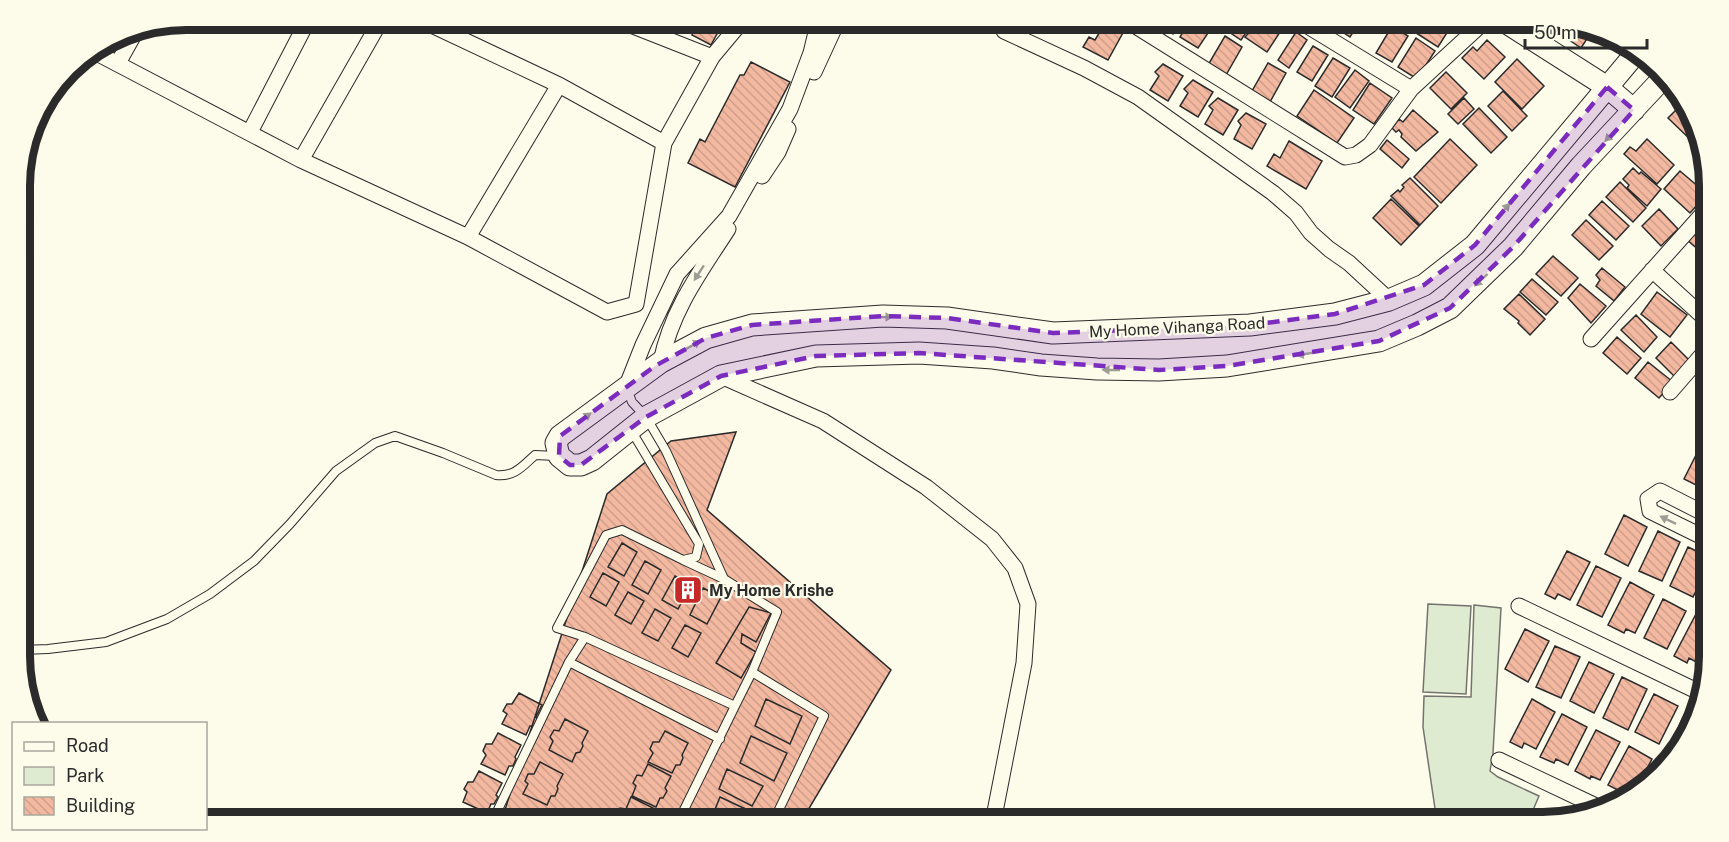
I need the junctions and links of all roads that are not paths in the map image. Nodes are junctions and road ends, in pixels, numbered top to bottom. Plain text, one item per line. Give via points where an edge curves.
1 (303, 30) edge
2 (375, 30) edge
3 (442, 30) edge
4 (643, 30) edge
5 (735, 30) edge
6 (817, 30) edge
7 (833, 30) edge
8 (1004, 30) edge
9 (1142, 30) edge
10 (1314, 30) edge
11 (1474, 30) edge
12 (1518, 30) edge
13 (130, 41) edge
14 (102, 55) edge
15 (712, 57) junction
16 (1632, 58) edge
17 (118, 63) junction
18 (1659, 83) edge
19 (559, 85) junction
20 (1607, 87) junction
21 (1411, 89) junction
22 (1634, 110) junction
23 (250, 132) junction
24 (664, 143) junction
25 (302, 160) junction
26 (1699, 218) edge
27 (468, 237) junction
28 (1652, 270) junction
29 (1389, 300) junction
30 (1699, 314) edge
31 (1591, 339) dead end
32 (1699, 358) edge
33 (662, 362) junction
34 (721, 376) junction
35 (626, 388) junction
36 (1670, 392) dead end
37 (638, 423) junction
38 (559, 456) junction
39 (1699, 511) edge
40 (1699, 535) edge
41 (683, 560) junction
42 (724, 579) junction
43 (1519, 606) dead end
44 (585, 637) junction
45 (30, 650) edge
46 (570, 663) junction
47 (752, 672) junction
48 (1695, 690) edge
49 (735, 706) junction
50 (720, 739) junction
51 (1499, 760) dead end
52 (1592, 804) edge
53 (497, 812) edge
54 (683, 812) edge
55 (778, 812) edge
56 (995, 812) edge

1 - 23 street
2 - 25 street
3 - 19 street
4 - 15 street
5 - 15 street
6 - 35 street via 790,109 729,216 677,274
7 -> 33 street via 778,152 686,293 667,337
8 - 29 street via 1138,97 1274,193 1311,233
9 - 21 street via 1345,157 1370,145
10 - 21 street
11 - 21 street
12 - 20 street
13 - 17 street
14 - 17 street
15 - 24 street
16 - 20 street, My Home Vihanga Road
17 - 23 street
18 - 22 street
19 - 24 street
19 - 27 street
20 - 22 street
29 -> 20 street, My Home Vihanga Road via 1424,285 1475,245
22 -> 34 street via 1513,247 1450,308 1379,341 1204,368 1097,369 920,353 816,356
23 - 25 street
24 - 27 street via 636,304 607,312
25 - 27 street
26 - 28 street
28 - 30 street
28 - 31 street
33 -> 29 street, My Home Vihanga Road via 706,338 752,325 883,316 947,318 1053,333 1250,325 1335,314
32 - 36 street
33 - 35 street, My Home Vihanga Road
34 - 37 street
34 - 56 street via 823,421 926,487 993,539 1015,568 1028,604 1024,663
35 - 37 lane
38 -> 35 street, My Home Vihanga Road via 556,443 560,435
37 - 38 street via 581,465 570,465
37 - 41 lane via 699,544 696,557
37 - 42 lane via 666,451
38 - 45 lane via 534,455 517,472 506,476 395,436 375,442 336,471 254,561 210,594 167,619 106,642
40 -> 39 street via 1650,512 1648,499 1660,491
41 - 42 lane
41 - 44 lane via 622,530 606,535 557,628
42 - 47 lane via 777,612
43 - 48 street
44 - 46 lane
44 - 49 lane
46 - 50 lane
46 - 53 lane
47 - 49 lane
47 - 55 lane via 824,716
49 - 50 lane
50 - 54 lane
51 - 52 street

